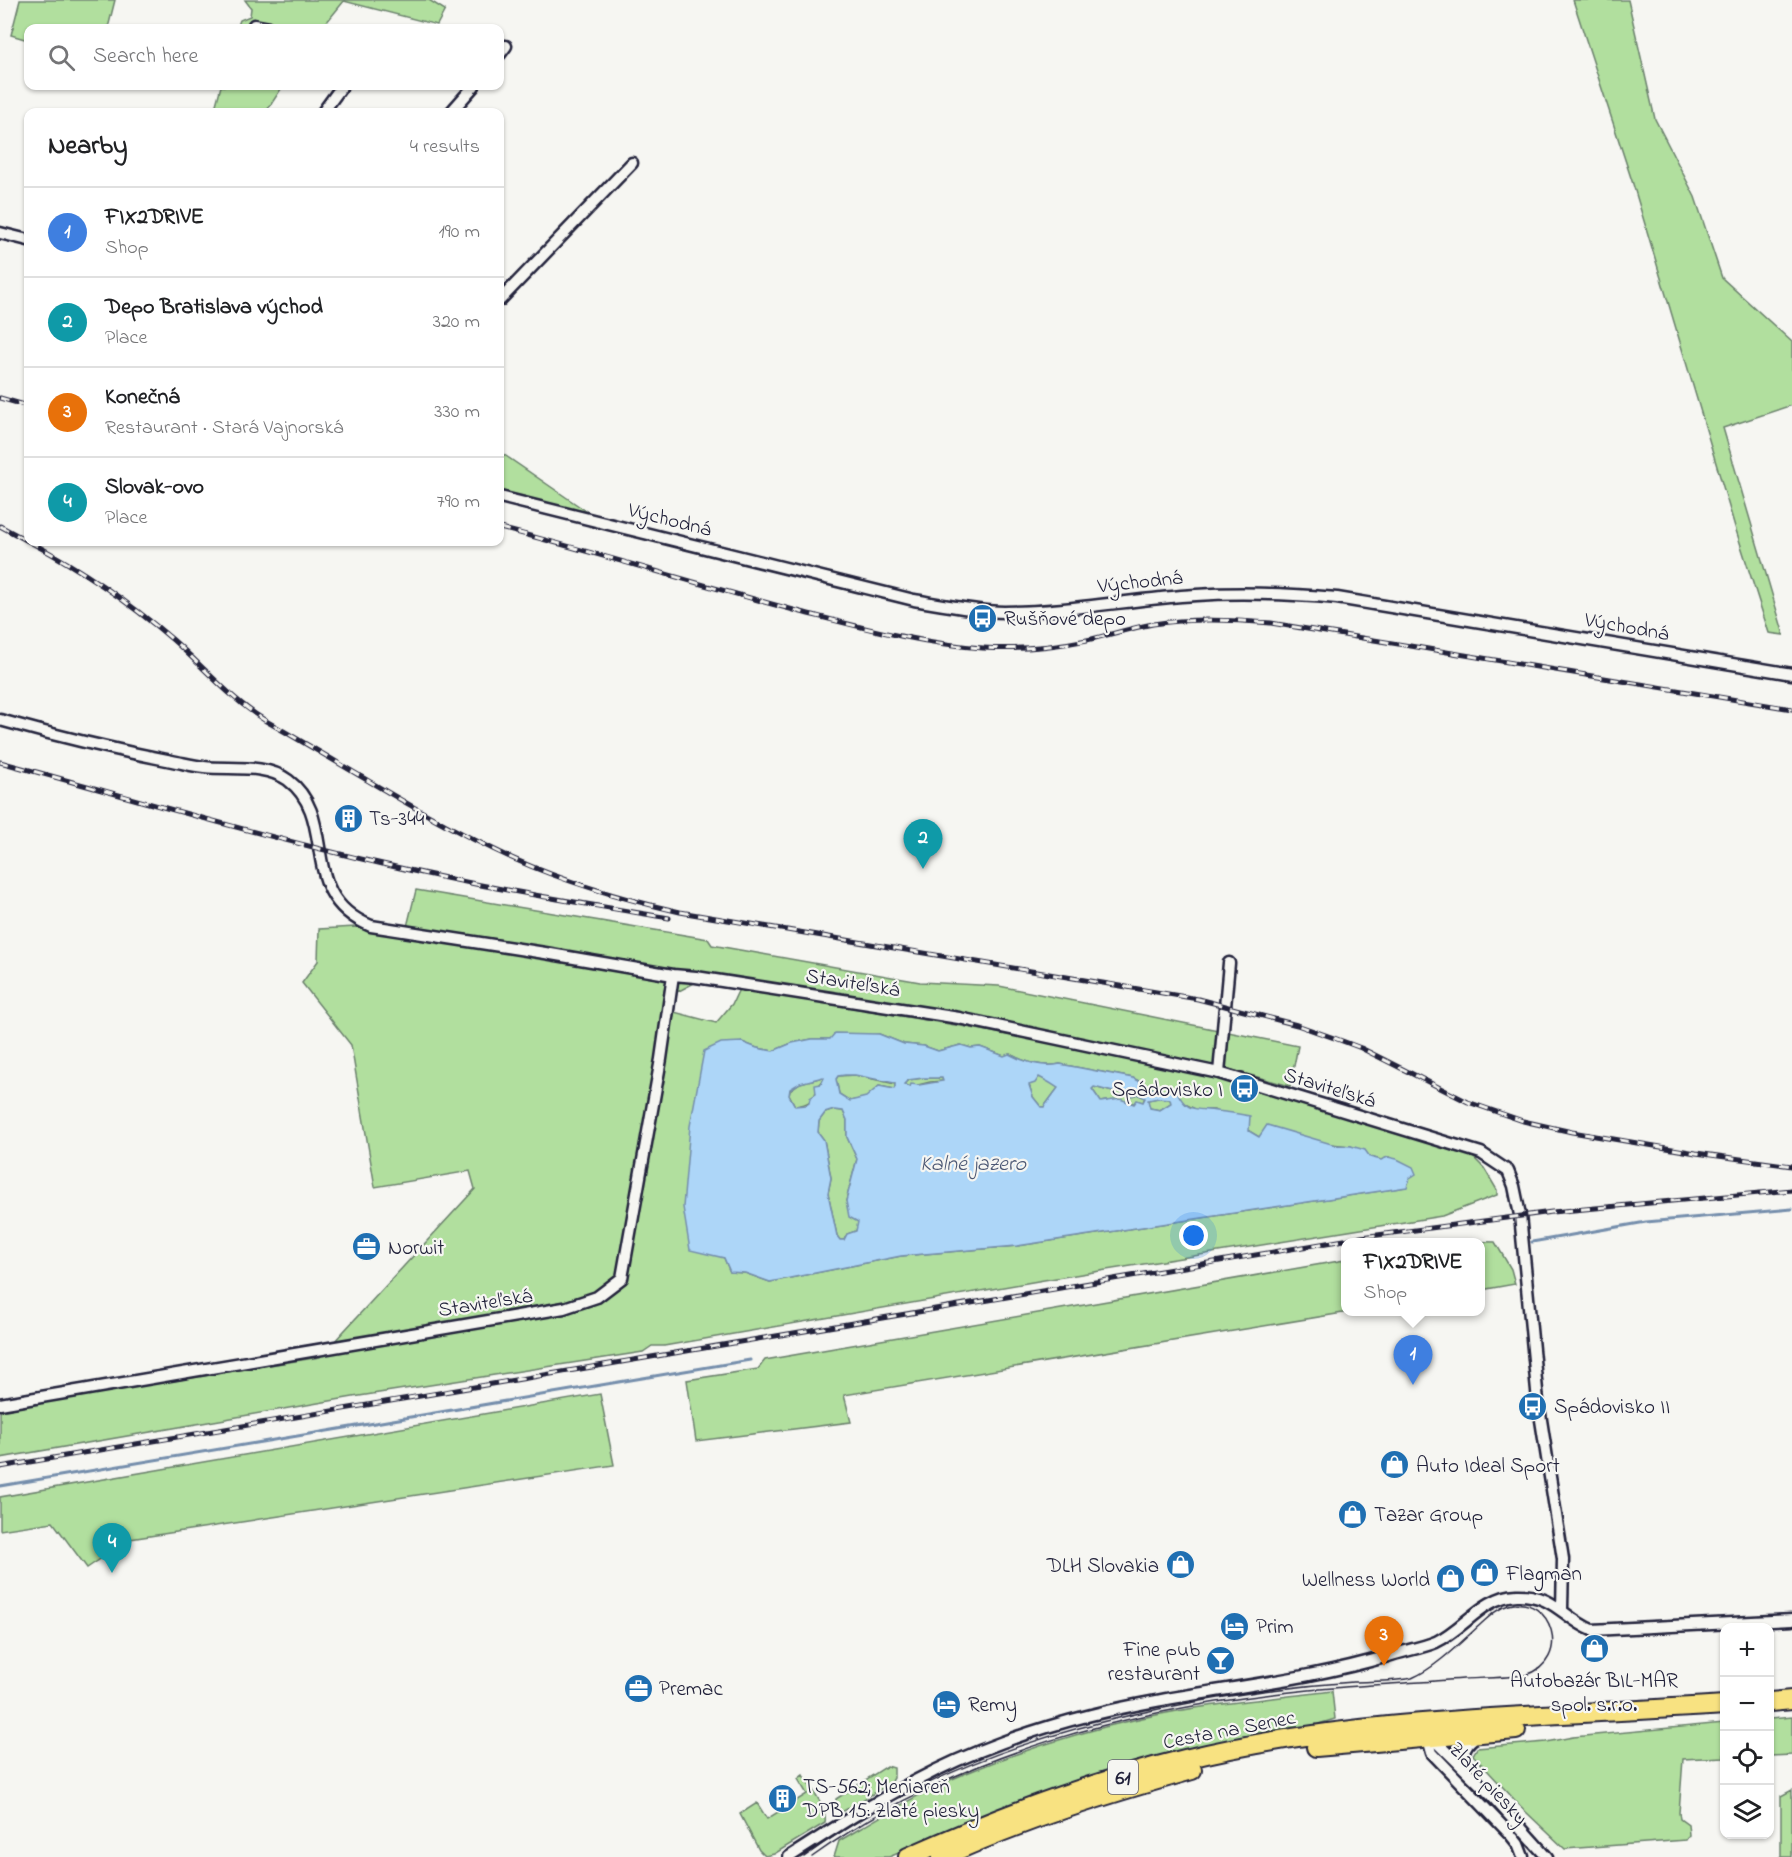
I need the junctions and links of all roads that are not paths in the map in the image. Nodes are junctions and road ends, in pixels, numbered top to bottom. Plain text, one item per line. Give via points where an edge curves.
1 (339, 90) edge
2 (470, 90) edge
3 (326, 108) edge
4 (455, 108) edge
5 (632, 163) dead end
6 (0, 233) edge
7 (24, 239) edge
8 (504, 296) edge
9 (504, 498) edge
10 (1792, 674) edge
11 (0, 720) edge
12 (1229, 963) dead end
13 (673, 975) junction
14 (1219, 1073) junction
15 (0, 1404) edge
16 (1562, 1610) junction
17 (1792, 1620) edge
18 (1792, 1700) edge
19 (1774, 1702) edge
20 (1720, 1705) edge
21 (1792, 1711) edge
22 (1774, 1713) edge
23 (1720, 1716) edge
24 (1467, 1720) junction
25 (1404, 1724) junction
26 (1484, 1732) junction
27 (1432, 1736) junction
28 (1464, 1767) junction
29 (789, 1857) edge
30 (908, 1857) edge
31 (942, 1857) edge
32 (1523, 1857) edge
33 (1547, 1857) edge

1 - 3 street
2 - 4 street
5 - 8 street
6 - 7 street
9 - 10 street, Východná via 902,598 948,606 1002,612 1196,595 1313,596
11 - 13 street via 170,760 204,767 252,768 286,779 307,802 321,867 333,896 354,920 370,926
12 - 14 street
13 - 14 street, Staviteľská via 959,1018
13 - 15 street, Staviteľská via 622,1278 597,1297 564,1308
14 - 16 street, Staviteľská via 1481,1153 1508,1171 1521,1221 1538,1401 1563,1558
16 - 17 street via 1577,1624 1592,1630
16 - 29 street via 1534,1596 1509,1596 1490,1603 1435,1642 1376,1659 1293,1678 1128,1706 1025,1734 920,1778
18 - 19 main road
20 - 24 main road, Cesta na Senec / 61
21 - 22 main road
23 - 26 main road, Cesta na Senec / 61
24 - 25 main road, Cesta na Senec / 61
24 - 27 street, Cesta na Senec
25 - 27 street, Zlaté piesky
25 - 30 main road, Cesta na Senec / 61 via 1307,1736 1160,1766 1020,1811
26 - 27 main road, Cesta na Senec / 61
26 - 28 street, Zlaté piesky via 1465,1747
27 - 28 street, Zlaté piesky
27 - 31 main road, Cesta na Senec / 61 via 1300,1749 1192,1770 1046,1815
27 - 32 street, Zlaté piesky via 1432,1753 1510,1834
28 - 33 street, Zlaté piesky

